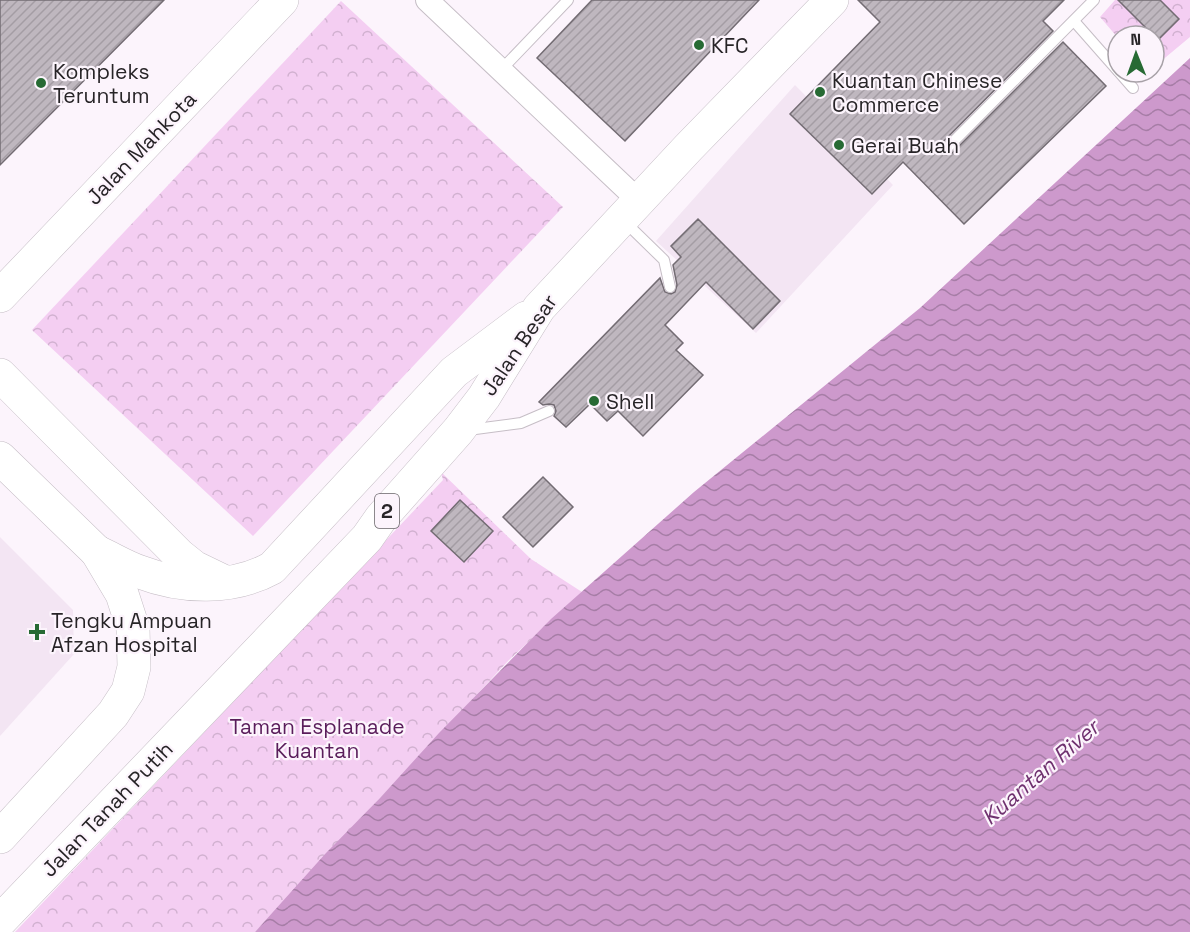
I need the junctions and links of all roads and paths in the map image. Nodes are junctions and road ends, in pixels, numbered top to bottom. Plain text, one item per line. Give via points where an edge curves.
1 (282, 0) edge
2 (427, 0) edge
3 (568, 0) edge
4 (832, 0) edge
5 (1094, 0) edge
6 (1074, 21) junction
7 (1106, 58) edge
8 (501, 70) junction
9 (1129, 84) edge
10 (1133, 88) dead end
11 (947, 148) dead end
12 (631, 210) junction
13 (670, 287) dead end
14 (0, 296) edge
15 (539, 308) junction
16 (0, 375) edge
17 (549, 411) dead end
18 (459, 431) junction
19 (0, 458) edge
20 (97, 552) junction
21 (231, 584) junction
22 (214, 697) joint
23 (0, 837) edge
24 (0, 921) edge

1 - 14 highway, Jalan Mahkota
2 - 8 street
3 - 8 lane
4 - 12 highway, Jalan Besar / 2
5 - 6 lane
6 - 7 lane
6 - 11 lane
8 - 12 street
9 - 10 lane
12 - 13 lane via 664,260
12 - 15 highway, Jalan Besar / 2
15 - 18 highway, Jalan Besar / 2
15 - 21 highway via 454,372 272,568
16 - 21 highway via 179,555 194,567
17 - 18 lane via 521,423
18 - 22 highway, Jalan Besar / 2 via 367,538
19 - 20 highway
20 - 21 highway via 139,572 168,580
20 - 23 highway via 122,594 133,628 134,667 128,691 87,745
22 - 24 highway, Jalan Tanah Putih / 2

